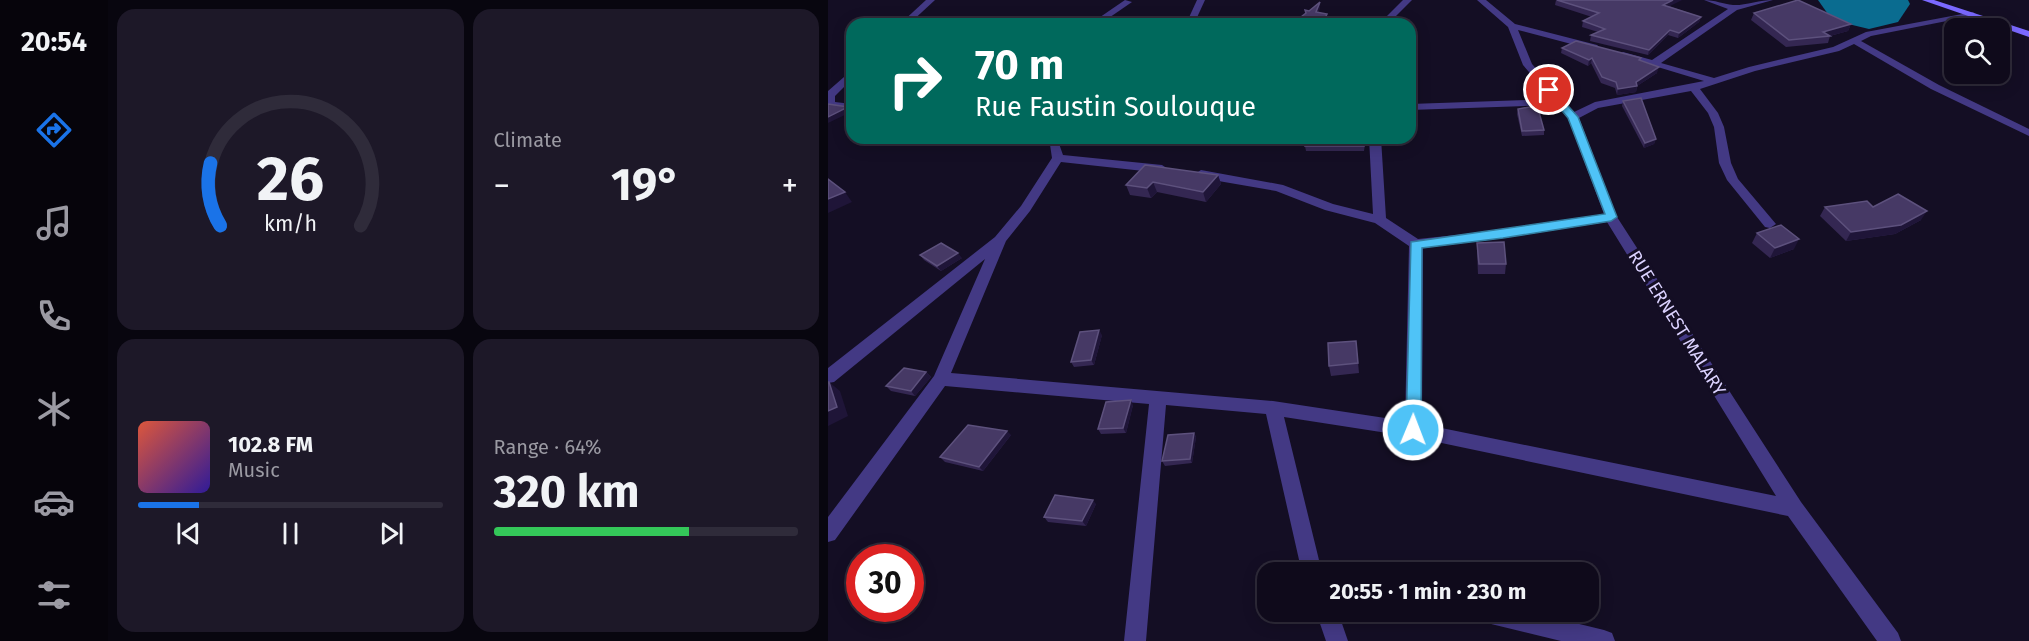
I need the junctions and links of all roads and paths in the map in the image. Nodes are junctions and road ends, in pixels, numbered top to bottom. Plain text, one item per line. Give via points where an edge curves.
1 (931, 0) edge
2 (1201, 0) edge
3 (1408, 0) edge
4 (1481, 0) edge
5 (1708, 0) edge
6 (1769, 0) edge
7 (1926, 0) edge
8 (1128, 2) dead end
9 (1734, 9) junction
10 (1973, 15) junction
11 (911, 18) edge
12 (1103, 18) edge
13 (1193, 18) edge
14 (1389, 18) edge
15 (1512, 26) junction
16 (2029, 34) edge
17 (1861, 35) junction
18 (1603, 50) edge
19 (1614, 52) edge
20 (1654, 63) junction
21 (846, 79) edge
22 (1713, 81) junction
23 (1694, 88) junction
24 (1560, 102) junction
25 (846, 106) edge
26 (1416, 107) edge
27 (1573, 117) junction
28 (2029, 134) edge
29 (1053, 144) edge
30 (1375, 144) edge
31 (1058, 158) junction
32 (1171, 170) edge
33 (1193, 173) edge
34 (1611, 217) junction
35 (1380, 220) junction
36 (1770, 224) dead end
37 (1000, 240) junction
38 (1416, 244) junction
39 (828, 377) edge
40 (941, 379) junction
41 (1158, 398) junction
42 (1273, 408) junction
43 (1413, 430) junction
44 (1794, 508) junction
45 (828, 533) edge
46 (1316, 562) edge
47 (1330, 622) edge
48 (1527, 622) edge
49 (1135, 641) edge
50 (1337, 641) edge
51 (1604, 641) edge
52 (1890, 641) edge

1 - 11 street
2 - 13 street
3 - 14 street
4 - 15 street, RUE ERNEST MALARY
5 - 9 street
6 - 9 street
7 - 10 main road
8 - 12 street
9 - 20 street
10 - 16 main road
10 - 17 street
15 - 18 street
15 - 24 street, RUE ERNEST MALARY via 1528,65
17 - 22 street via 1836,50
17 - 28 street via 1935,87
19 - 20 street
20 - 22 street
21 - 25 street via 830,95 830,104
22 - 23 street
23 - 27 street via 1604,102
23 - 36 street via 1713,112 1733,180
24 - 26 street
24 - 27 street, RUE ERNEST MALARY
27 - 34 street, RUE ERNEST MALARY
29 - 31 street
30 - 35 street
31 - 32 street
31 - 37 street
33 - 35 street via 1279,188 1329,207
34 - 38 street
34 - 44 street, RUE ERNEST MALARY
35 - 38 street
37 - 39 street
37 - 40 street
38 - 43 street
40 - 41 street
40 - 45 street
41 - 42 street
41 - 49 street
42 - 43 street
42 - 46 street
43 - 44 street
44 - 52 street, RUE ERNEST MALARY
47 - 50 street
48 - 51 street

